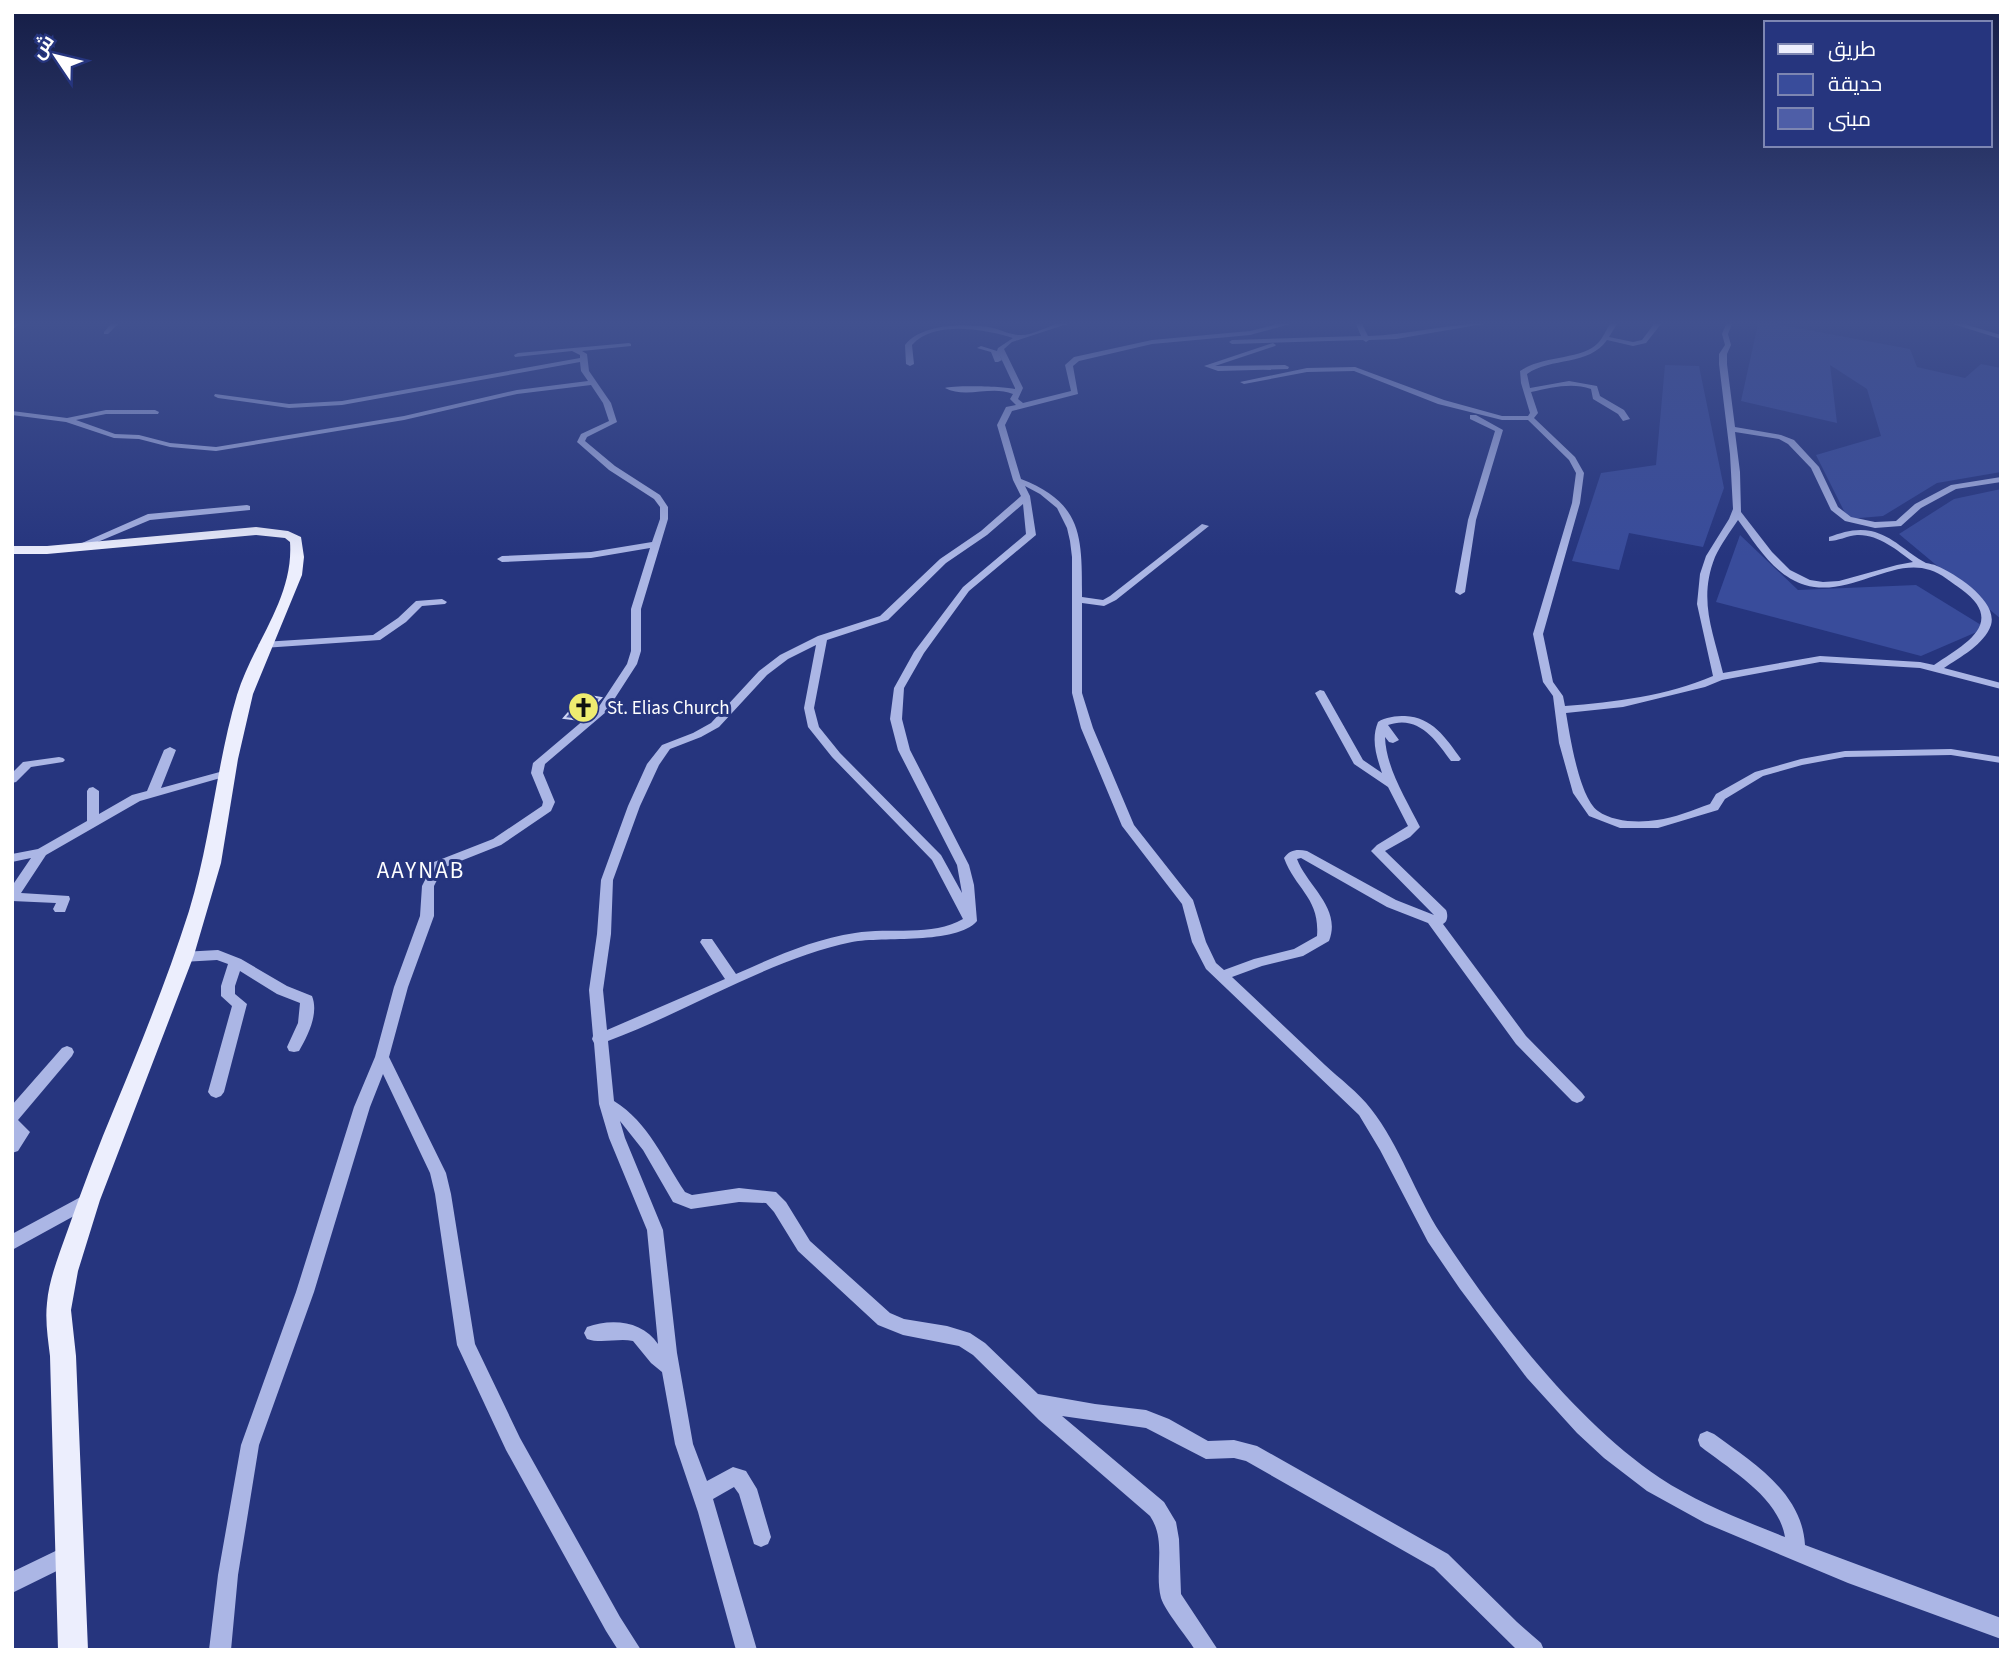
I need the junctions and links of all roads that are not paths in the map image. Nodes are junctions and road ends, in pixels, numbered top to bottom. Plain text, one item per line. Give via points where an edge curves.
1 (257, 402) edge
2 (350, 402) edge
3 (475, 402) edge
4 (606, 402) edge
5 (1012, 402) edge
6 (1441, 402) joint
7 (1530, 402) edge
8 (1604, 402) edge
9 (1728, 402) edge
10 (155, 412) dead end
11 (12, 413) edge
12 (1530, 418) junction
13 (1626, 419) dead end
14 (67, 420) junction
15 (1732, 429) junction
16 (2001, 479) edge
17 (1017, 481) junction
18 (1026, 496) junction
19 (247, 508) dead end
20 (1737, 513) junction
21 (1205, 526) dead end
22 (1832, 539) dead end
23 (656, 544) junction
24 (78, 547) junction
25 (12, 550) edge
26 (502, 559) dead end
27 (1926, 566) junction
28 (1460, 592) dead end
29 (1077, 600) junction
30 (442, 602) dead end
31 (822, 638) junction
32 (263, 645) junction
33 (1937, 668) junction
34 (1719, 677) junction
35 (2001, 686) edge
36 (1320, 693) dead end
37 (1561, 710) junction
38 (1382, 724) junction
39 (1394, 740) dead end
40 (170, 750) dead end
41 (1455, 759) dead end
42 (59, 760) dead end
43 (2001, 760) edge
44 (227, 773) junction
45 (12, 780) edge
46 (1393, 785) junction
47 (93, 791) dead end
48 (153, 792) junction
49 (93, 821) junction
50 (42, 852) junction
51 (12, 858) edge
52 (12, 897) edge
53 (61, 909) dead end
54 (1433, 920) junction
55 (970, 921) junction
56 (706, 942) dead end
57 (182, 957) junction
58 (236, 962) junction
59 (1221, 976) junction
60 (734, 981) junction
61 (599, 1039) junction
62 (294, 1047) dead end
63 (66, 1052) dead end
64 (382, 1057) junction
65 (216, 1092) dead end
66 (1577, 1097) dead end
67 (607, 1104) junction
68 (12, 1116) edge
69 (12, 1124) edge
70 (12, 1147) edge
71 (88, 1200) junction
72 (12, 1243) edge
73 (593, 1333) dead end
74 (671, 1368) junction
75 (1033, 1402) junction
76 (1707, 1440) dead end
77 (702, 1493) junction
78 (761, 1537) dead end
79 (1796, 1551) junction
80 (70, 1554) junction
81 (12, 1583) edge
82 (2001, 1629) edge
83 (73, 1650) edge
84 (220, 1650) edge
85 (631, 1650) edge
86 (747, 1650) edge
87 (1208, 1650) edge
88 (1534, 1650) edge

1 - 2 street via 289,406
3 - 14 street via 216,449 114,436
4 - 23 street via 613,422 581,442 661,502 664,519
5 - 17 street via 1001,425
6 - 12 street via 1502,418
6 - 28 street via 1499,429 1472,520
7 - 12 street via 1534,413
8 - 13 street
9 - 15 street
10 - 14 street via 106,412
11 - 14 street
12 - 37 street via 1580,473 1576,503 1538,634 1548,682
15 - 16 street via 1791,442 1815,467 1834,508 1848,519 1875,525 1898,524 1918,506 1954,487
15 - 20 street
17 - 18 street
17 - 29 street via 1046,491 1064,514 1074,537
18 - 31 street via 943,561 884,618
18 - 55 street via 1031,535 965,589 909,667 896,705 904,750 962,865
19 - 24 street via 148,517
20 - 27 street via 1790,575 1810,584 1833,586
20 - 34 street via 1710,558 1701,590 1706,636
21 - 29 street via 1114,598 1104,603
22 - 27 street via 1847,532 1878,535
23 - 26 street via 591,555
23 - 64 street via 636,609 632,664 603,710 545,757 537,769 547,808 497,842 438,865 428,886 427,916
24 - 25 main road
24 - 32 main road via 246,532 288,535 296,540 299,567
27 - 33 street via 1971,593 1981,602 1987,620 1981,635
29 - 59 street via 1077,693 1087,727 1128,826 1188,903 1206,959
30 - 32 street via 419,603 376,638
31 - 55 street via 808,708 814,727 937,858
31 - 61 street via 771,666 715,724 667,747 653,764 607,880 596,982
32 - 44 main road
33 - 34 street via 1820,659
33 - 35 street
34 - 37 street via 1623,704
36 - 46 street via 1359,762
37 - 43 street via 1565,743 1583,802 1593,813 1620,824 1658,824 1696,814 1714,807 1720,797 1759,774 1821,757 1951,752
38 - 39 street
38 - 41 street via 1402,719 1425,724 1435,730
38 - 46 street via 1378,733
40 - 48 street
42 - 45 street via 27,764
44 - 48 street
44 - 57 main road via 211,869
46 - 54 street via 1414,827 1377,851 1441,914 1440,920
47 - 49 street
48 - 49 street
49 - 50 street
50 - 51 street
50 - 52 street
52 - 53 street via 64,899
54 - 59 street via 1303,854 1294,854 1292,866 1325,916 1324,938 1298,953
54 - 66 street via 1521,1040
55 - 60 street via 950,930 877,933 824,944
56 - 60 street
57 - 58 street via 218,955
57 - 71 main road
58 - 62 street via 307,1000 305,1023
58 - 65 street via 228,996 240,1004
59 - 79 street via 1364,1111 1442,1250 1501,1332 1567,1410 1640,1476
60 - 61 street via 646,1023
61 - 67 street
63 - 68 street
64 - 84 street via 250,1446
64 - 85 street via 438,1173 466,1345 485,1389
67 - 74 street via 655,1230
67 - 75 street via 638,1128 679,1197 691,1202 739,1195 770,1198 804,1246 871,1309 903,1327 964,1339
69 - 70 street via 22,1132
71 - 72 street
71 - 80 main road via 60,1293 58,1316
73 - 74 street via 637,1333 654,1357
74 - 77 street via 684,1444
75 - 87 street via 1157,1508 1169,1539 1171,1597
75 - 88 street via 1146,1419 1206,1450 1234,1449 1268,1461 1441,1561
76 - 79 street via 1782,1508 1794,1530
77 - 78 street via 739,1478 747,1489
77 - 86 street
79 - 82 street
80 - 81 street
80 - 83 main road

